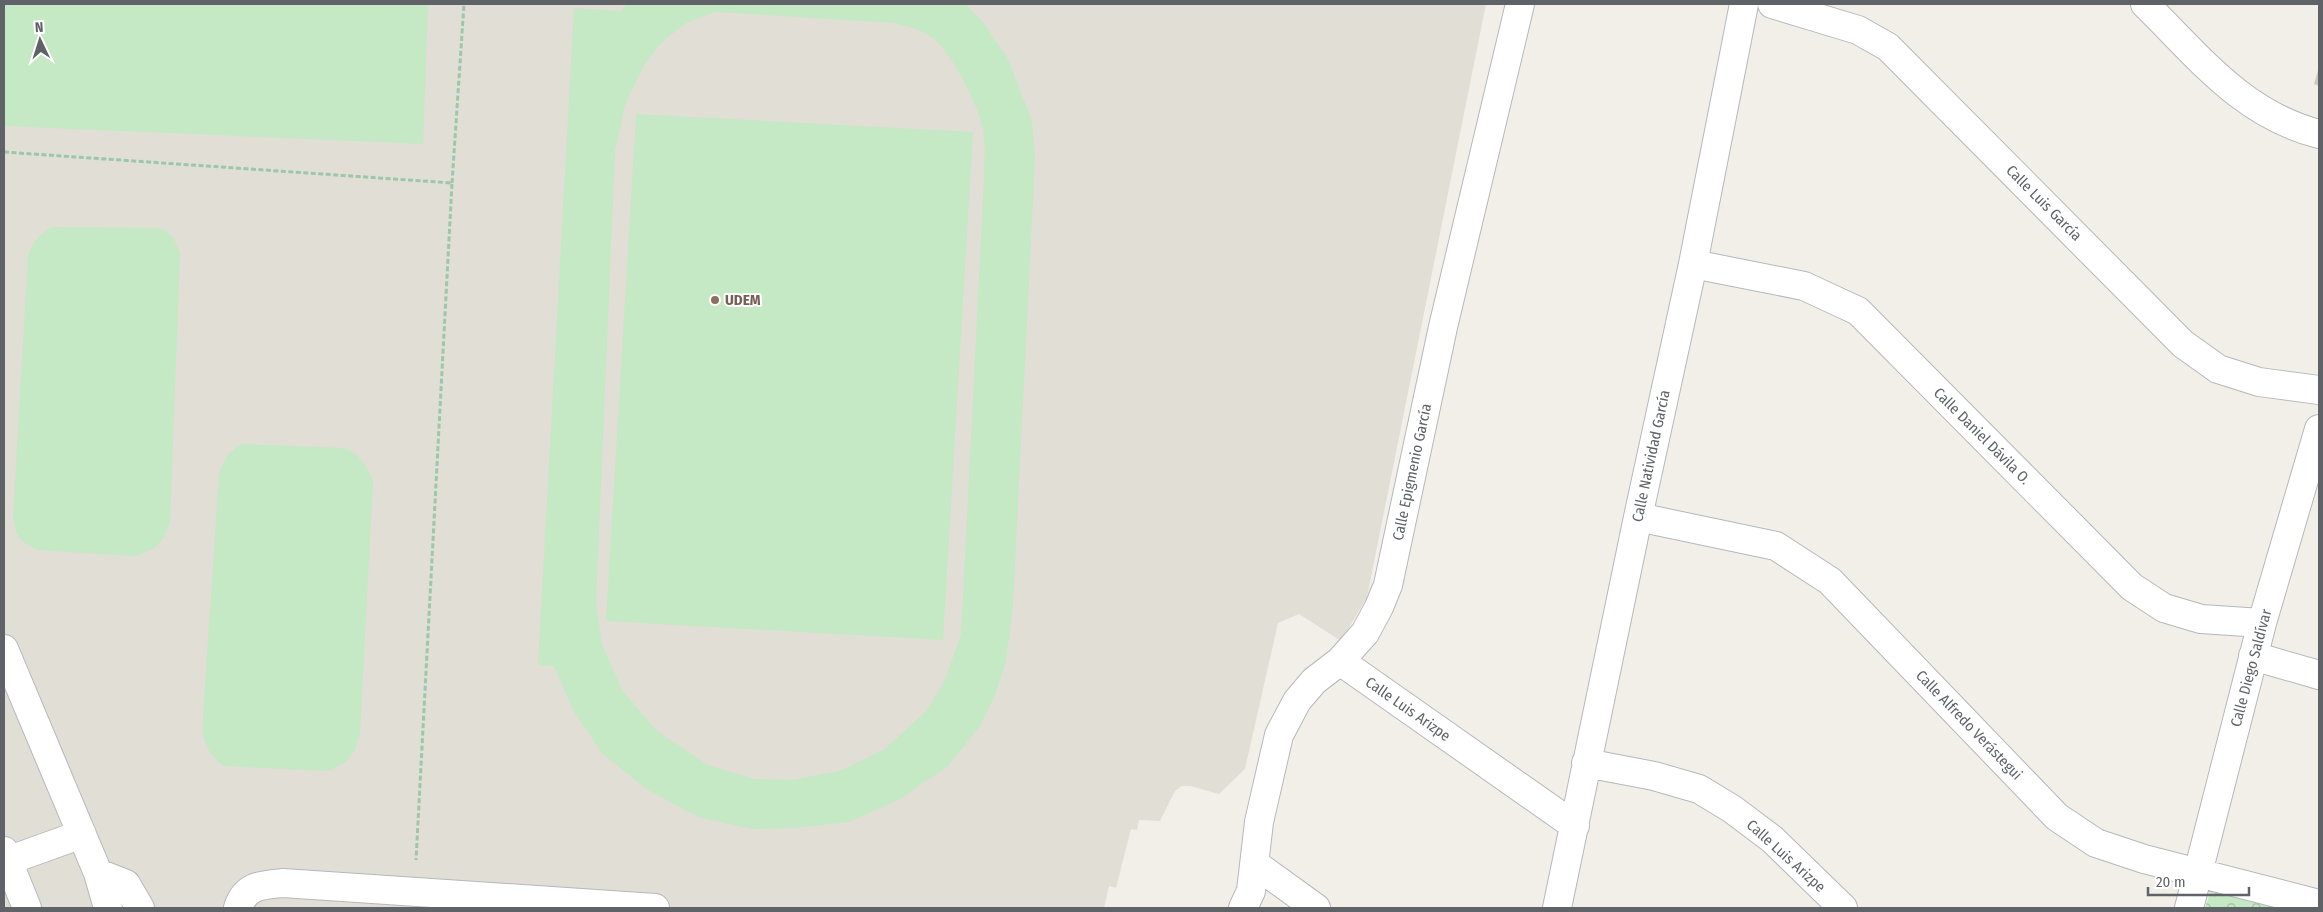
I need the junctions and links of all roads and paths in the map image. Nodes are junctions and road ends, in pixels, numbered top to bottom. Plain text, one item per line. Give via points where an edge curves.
1 (464, 4) edge
2 (1520, 4) edge
3 (1744, 4) edge
4 (1772, 4) edge
5 (2146, 4) edge
6 (2319, 134) edge
7 (4, 152) edge
8 (452, 183) junction
9 (1693, 264) junction
10 (2319, 390) edge
11 (2318, 444) edge
12 (1638, 517) junction
13 (2262, 622) junction
14 (4, 649) edge
15 (2253, 656) junction
16 (1340, 661) junction
17 (2319, 675) edge
18 (1586, 763) junction
19 (1575, 826) junction
20 (82, 834) junction
21 (5, 856) edge
22 (1255, 864) junction
23 (98, 873) junction
24 (2199, 873) junction
25 (415, 891) junction
26 (2319, 904) edge
27 (27, 908) edge
28 (108, 908) edge
29 (140, 908) edge
30 (238, 908) edge
31 (655, 908) edge
32 (1243, 908) edge
33 (1316, 908) edge
34 (1557, 908) edge
35 (1843, 908) edge
36 (2189, 908) edge

1 - 8 path
2 - 16 street, Calle Epigmenio García via 1441,337 1388,585 1365,633
3 - 9 street, Calle Natividad García
4 - 10 street, Calle Luis García via 1858,30 1888,47 2183,344 2218,369 2259,382
5 - 6 street via 2236,94 2269,116
7 - 8 path
8 - 25 path
9 - 12 street, Calle Natividad García
9 - 13 street, Calle Daniel Dávila O. via 1804,286 1858,311 2132,587 2164,608 2202,619
11 - 13 street, Calle Diego Saldívar
12 - 18 street, Calle Natividad García
12 - 24 street, Calle Alfredo Verástegui via 1776,546 1830,582 2057,817 2096,843
13 - 15 street, Calle Diego Saldívar
14 - 20 street
15 - 17 street
15 - 24 street, Calle Diego Saldívar
16 - 19 street, Calle Luis Arizpe
16 - 22 street, Calle Epigmenio García via 1314,681 1297,701 1279,735 1259,822
18 - 19 street, Calle Natividad García
18 - 35 street, Calle Luis Arizpe via 1654,776 1699,789 1772,839
19 - 34 street, Calle Natividad García
20 - 21 street
20 - 23 street
21 - 27 street
22 - 32 street, Calle Epigmenio García via 1251,891
22 - 33 street
23 - 28 street
23 - 29 street via 126,884
24 - 26 street, Calle Alfredo Verástegui
24 - 36 street, Calle Diego Saldívar
25 - 30 street via 283,882 256,886 241,897
25 - 31 street

